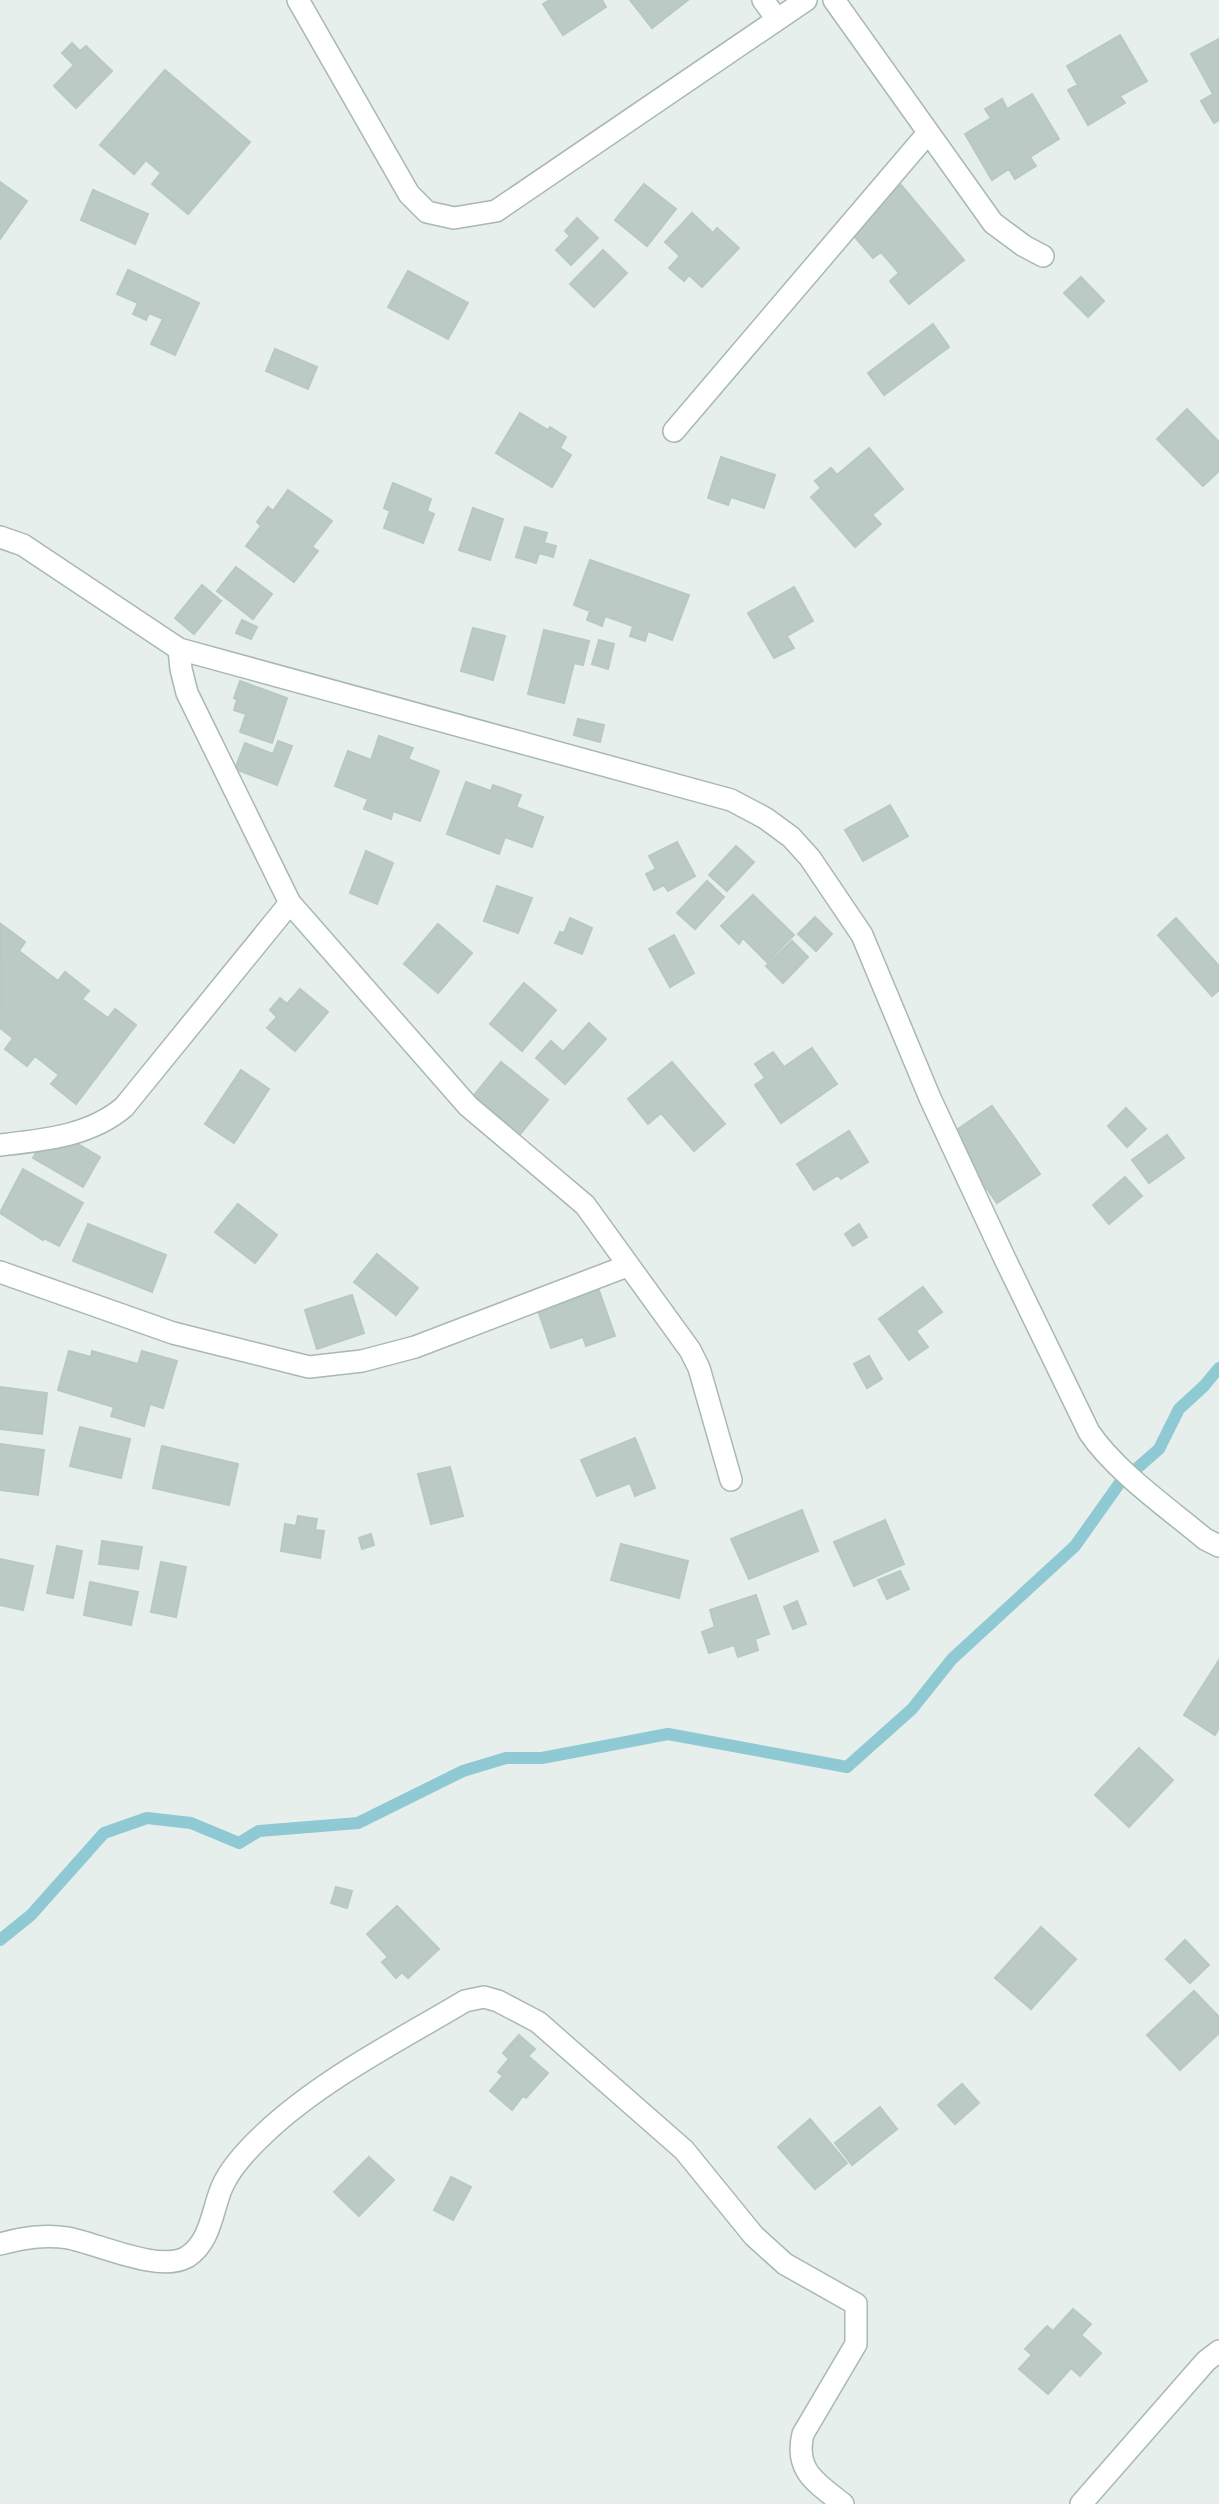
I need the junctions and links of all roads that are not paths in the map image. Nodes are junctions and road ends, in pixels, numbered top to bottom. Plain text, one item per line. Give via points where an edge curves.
1 (298, 0) edge
2 (763, 0) edge
3 (806, 0) edge
4 (834, 0) edge
5 (777, 19) junction
6 (929, 133) junction
7 (1044, 256) dead end
8 (674, 431) dead end
9 (0, 537) edge
10 (179, 649) junction
11 (290, 903) junction
12 (0, 1145) edge
13 (627, 1266) junction
14 (0, 1272) edge
15 (731, 1480) dead end
16 (1219, 1546) edge
17 (0, 2244) edge
18 (1219, 2351) edge
19 (843, 2504) edge
20 (1081, 2504) edge

1 - 5 street via 409,194 427,212 454,218 496,211
2 - 5 street
3 - 5 street
4 - 6 street
6 - 7 street via 993,223
6 - 8 street
9 - 10 street via 23,545
10 - 11 street via 187,693
10 - 16 street via 731,800 791,837 862,935 930,1098 1089,1432 1116,1464
11 - 12 street via 110,1119 85,1130
11 - 13 street via 468,1106 573,1193
13 - 14 street via 415,1347 362,1361 309,1367 173,1333
13 - 15 street via 695,1358
17 - 19 street via 55,2237 162,2263 186,2257 209,2230 229,2174 265,2133 326,2085 465,2001 484,1997 498,2001 538,2022 684,2150 754,2236 785,2264 856,2304 856,2344 800,2446 809,2477
18 - 20 street

